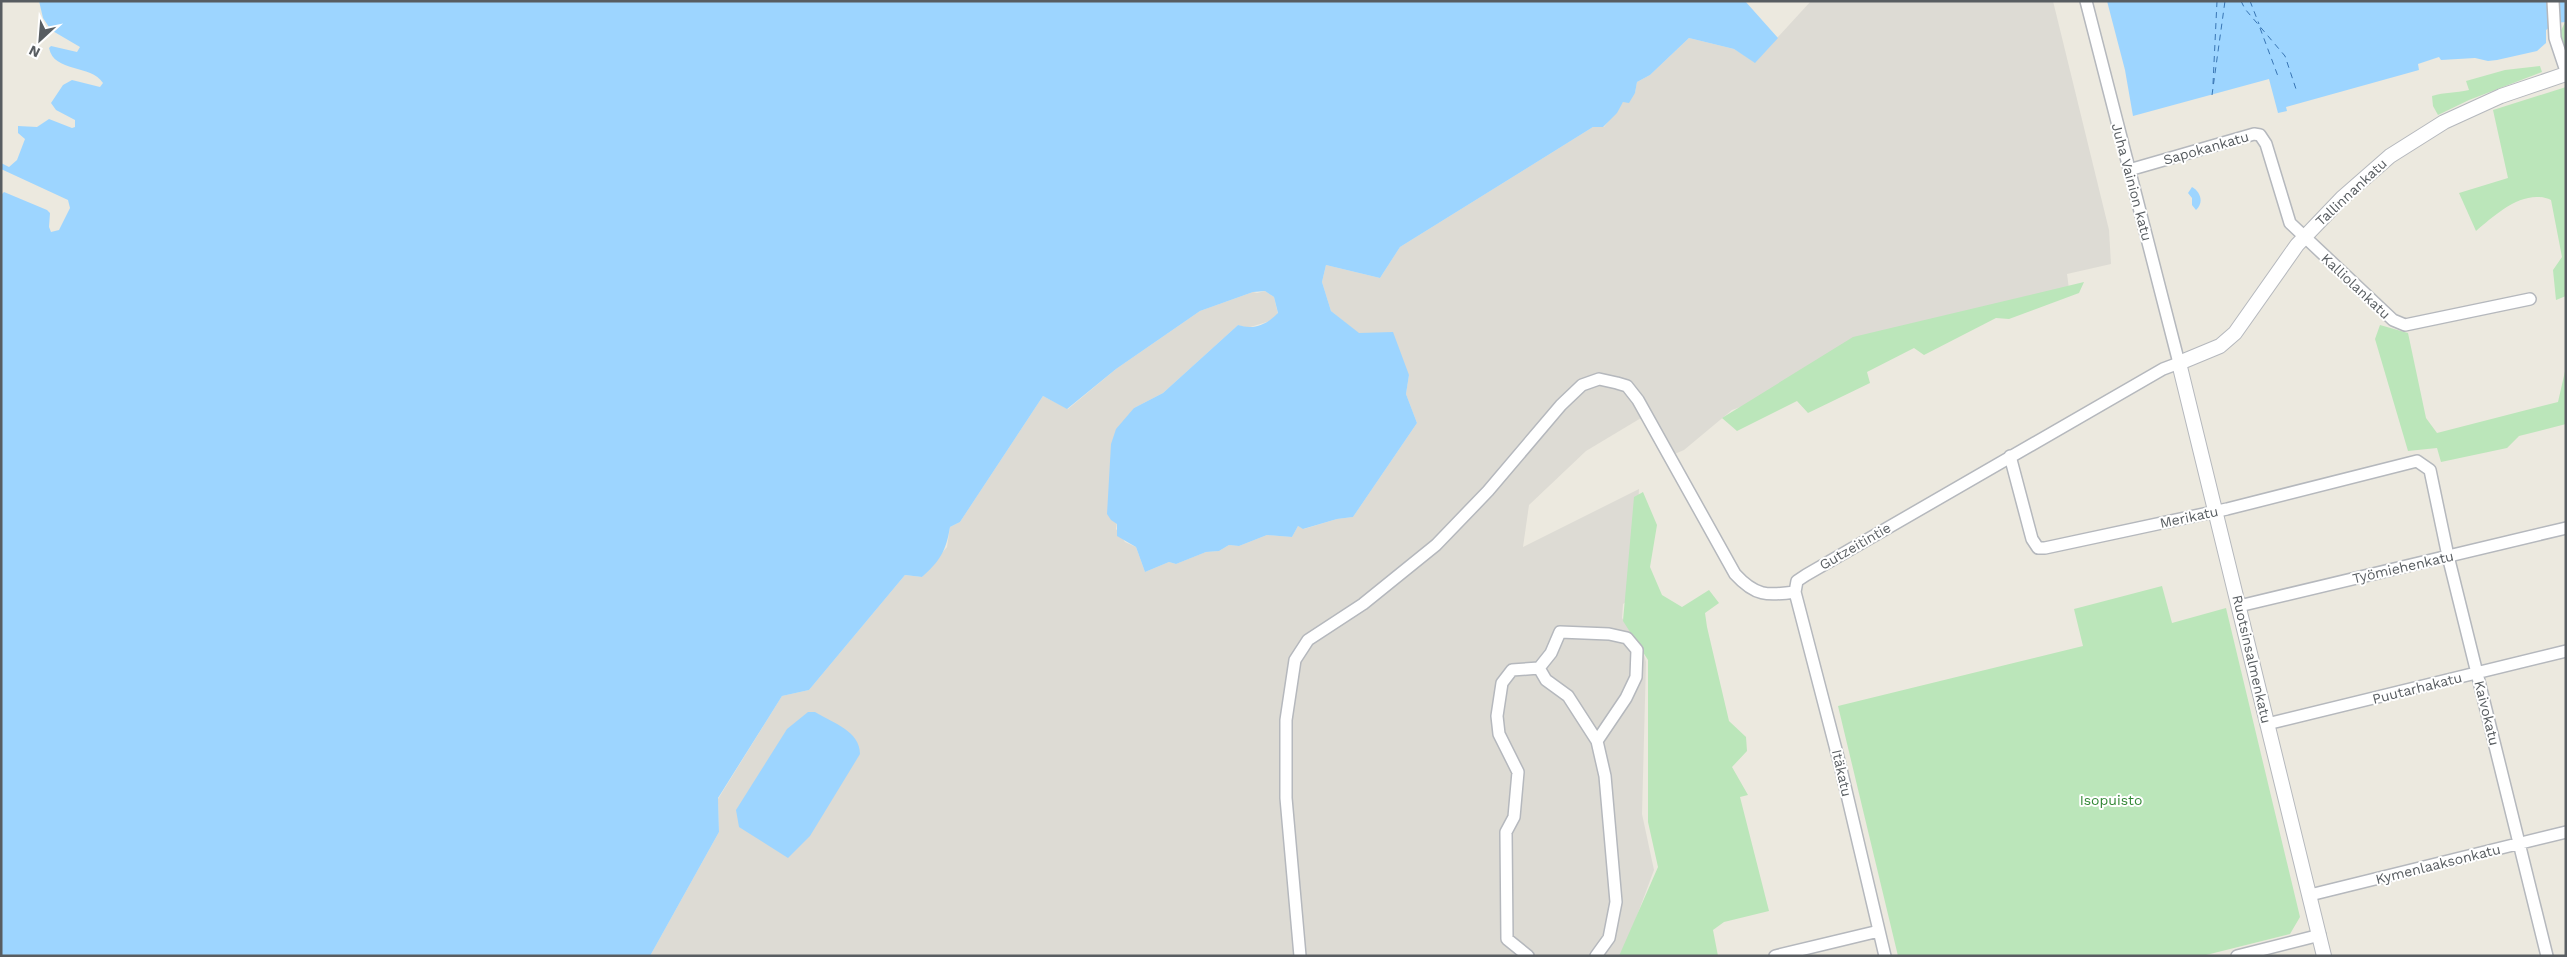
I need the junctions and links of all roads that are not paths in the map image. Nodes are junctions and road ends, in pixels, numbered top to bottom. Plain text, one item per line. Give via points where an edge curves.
1 (2086, 1) edge
2 (2553, 1) edge
3 (2566, 73) edge
4 (2129, 170) junction
5 (2304, 237) junction
6 (2530, 298) dead end
7 (2179, 363) junction
8 (2010, 456) junction
9 (2430, 470) joint
10 (2217, 511) junction
11 (2566, 528) edge
12 (2448, 556) junction
13 (1794, 592) junction
14 (2240, 606) junction
15 (2566, 651) edge
16 (1539, 668) junction
17 (2477, 673) junction
18 (2268, 724) junction
19 (1597, 741) junction
20 (2566, 832) edge
21 (2518, 844) junction
22 (2310, 895) junction
23 (1879, 931) junction
24 (2320, 935) junction
25 (1300, 956) edge
26 (1528, 956) edge
27 (1596, 956) edge
28 (1775, 956) edge
29 (1885, 956) edge
30 (2237, 956) edge
31 (2324, 956) edge
32 (2547, 956) edge

1 - 4 street, Juha Vainion katu
2 - 3 street via 2555,38
3 - 5 street, Tallinnankatu via 2476,107 2415,139 2366,176
4 - 5 street, Sapokankatu via 2254,134 2260,135 2266,144 2290,223
4 - 7 street, Juha Vainion katu
5 - 6 street, Kalliolankatu via 2393,320 2405,325
5 - 7 street, Tallinnankatu via 2235,332 2220,346
7 - 8 street, Gutzeitintie
7 - 10 street, Ruotsinsalmenkatu
8 - 10 street, Merikatu via 2032,539 2038,548
8 - 13 street, Gutzeitintie via 1797,581
9 - 10 street, Merikatu via 2417,461
9 - 12 street, Kaivokatu
10 - 14 street, Ruotsinsalmenkatu
11 - 12 street, Työmiehenkatu
12 - 14 street, Työmiehenkatu
12 - 17 street, Kaivokatu
13 - 23 street, Itäkatu via 1832,732
13 - 25 street via 1757,592 1735,574 1638,400 1627,386 1599,379 1582,385 1436,545 1363,604 1308,640 1295,660 1286,720 1286,798
14 - 18 street, Ruotsinsalmenkatu
15 - 17 street, Puutarhakatu
16 - 19 street via 1546,680 1568,696
16 - 19 street via 1551,653 1560,632 1627,638 1637,650 1636,676 1626,698
16 - 26 street via 1512,670 1502,683 1498,716 1498,734 1518,772 1514,817 1506,832 1507,938
17 - 18 street, Puutarhakatu
17 - 21 street, Kaivokatu
18 - 22 street, Ruotsinsalmenkatu
19 - 27 street via 1605,776 1616,902 1609,938
20 - 21 street, Kymenlaaksonkatu
21 - 22 street, Kymenlaaksonkatu
21 - 32 street, Kaivokatu
22 - 24 street, Ruotsinsalmenkatu
23 - 28 street
23 - 29 street, Itäkatu
24 - 30 street
24 - 31 street, Ruotsinsalmenkatu

